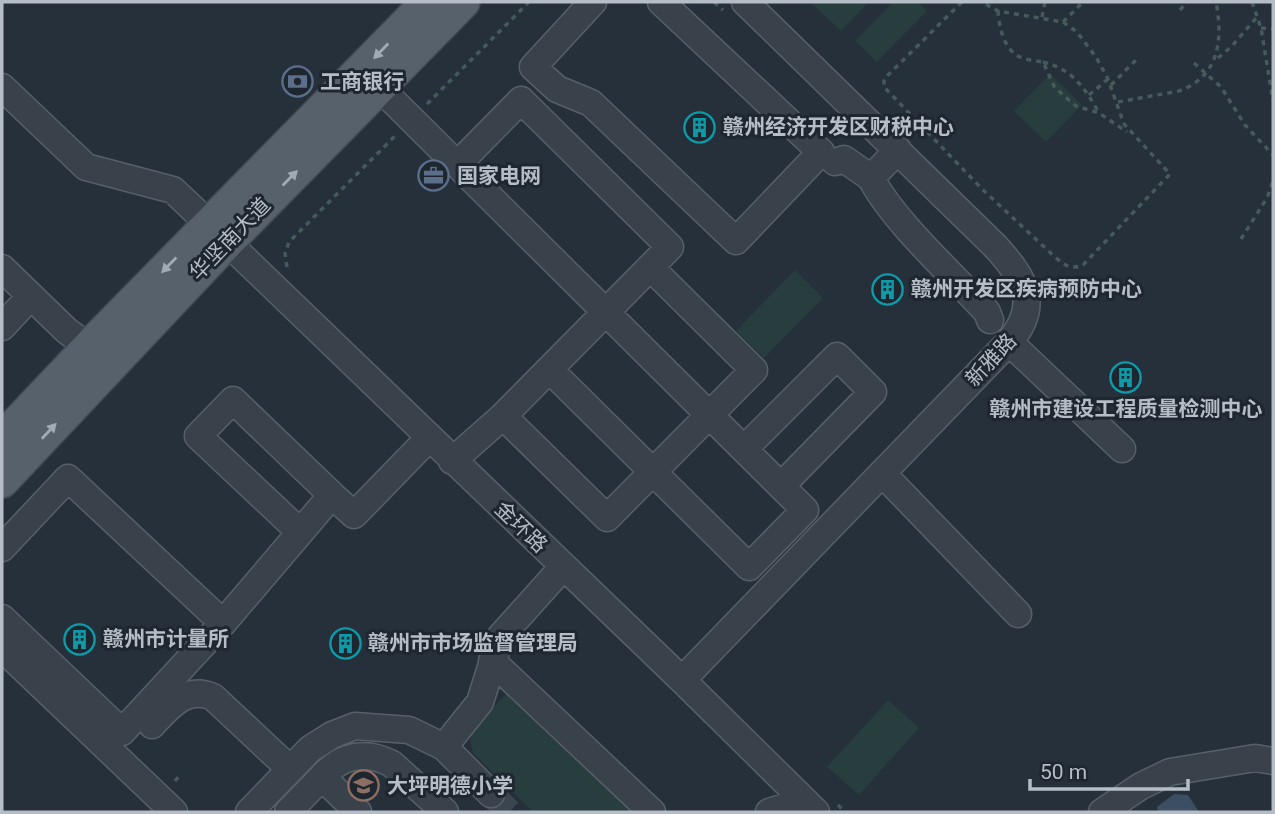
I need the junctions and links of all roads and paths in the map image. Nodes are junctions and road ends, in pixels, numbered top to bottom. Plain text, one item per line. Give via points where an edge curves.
1 (593, 2) edge
2 (661, 2) edge
3 (714, 2) edge
4 (962, 2) edge
5 (982, 2) edge
6 (1045, 2) edge
7 (1187, 2) edge
8 (1210, 2) edge
9 (1252, 2) edge
10 (451, 3) edge
11 (1081, 4) dead end
12 (1216, 4) edge
13 (734, 7) edge
14 (1180, 10) dead end
15 (998, 11) junction
16 (1042, 17) junction
17 (1257, 17) junction
18 (1063, 22) junction
19 (1261, 28) junction
20 (1273, 29) edge
21 (1138, 58) dead end
22 (1216, 59) junction
23 (1043, 62) junction
24 (1194, 63) dead end
25 (1205, 73) junction
26 (1108, 79) junction
27 (1111, 85) junction
28 (2, 88) edge
29 (380, 88) junction
30 (1089, 95) junction
31 (1273, 101) edge
32 (1118, 102) junction
33 (1099, 113) junction
34 (1132, 135) junction
35 (898, 150) junction
36 (1273, 155) edge
37 (835, 162) dead end
38 (457, 165) junction
39 (871, 178) junction
40 (1273, 181) edge
41 (218, 233) junction
42 (1241, 239) dead end
43 (289, 242) dead end
44 (650, 267) junction
45 (2, 268) edge
46 (289, 273) dead end
47 (31, 296) junction
48 (606, 312) junction
49 (990, 320) dead end
50 (2, 327) edge
51 (1009, 342) junction
52 (89, 347) junction
53 (550, 370) junction
54 (709, 415) junction
55 (503, 416) junction
56 (429, 438) junction
57 (2, 439) edge
58 (744, 449) junction
59 (1122, 449) dead end
60 (452, 461) junction
61 (653, 472) junction
62 (882, 473) junction
63 (2, 481) edge
64 (781, 486) junction
65 (332, 495) junction
66 (300, 531) junction
67 (2, 548) edge
68 (563, 567) junction
69 (1018, 614) dead end
70 (2, 618) edge
71 (223, 623) junction
72 (2, 648) edge
73 (492, 661) junction
74 (682, 680) junction
75 (444, 747) junction
76 (119, 759) junction
77 (1273, 761) edge
78 (290, 769) junction
79 (322, 777) junction
80 (491, 794) tunnel mouth
81 (810, 806) edge
82 (174, 812) edge
83 (249, 812) edge
84 (288, 812) edge
85 (358, 812) edge
86 (445, 812) edge
87 (652, 812) edge
88 (769, 812) edge
89 (1102, 812) edge

1 - 2 street via 533,67 557,89 591,103 736,241 821,152
3 - 13 path
4 - 34 path via 884,79 884,87 983,190 1064,264 1083,265 1170,174
5 - 15 path
6 - 16 path
7 - 14 path
8 - 12 path
9 - 17 path
10 - 29 main road, 华坚南大道
10 -> 41 main road, 华坚南大道
11 - 18 path
12 - 22 path
13 - 35 street, 新雅路
15 - 16 path
15 - 23 path via 1012,51
16 - 18 path
17 - 19 path
17 - 22 path
18 - 26 path via 1086,43
19 - 20 path
19 - 31 path
21 - 27 path
22 - 25 path
23 - 30 path via 1067,71
23 - 33 path via 1064,96 1076,106
24 - 25 path
25 - 32 path via 1179,91
25 - 36 path
26 - 27 path
26 - 30 path
27 - 32 path
28 - 41 street, 金环路 via 86,167 173,190
29 - 38 street
41 -> 29 main road, 华坚南大道
30 - 33 path
32 - 34 path
33 - 34 path
35 - 39 street
35 - 51 street, 新雅路 via 996,247 1022,281 1028,299 1026,315
37 - 39 street via 844,159
38 - 44 street via 521,100 670,247
38 - 48 street
39 - 49 street
40 - 42 path
41 -> 52 main road, 华坚南大道
41 - 56 street, 金环路
63 -> 41 main road, 华坚南大道
43 - 46 path via 285,258
44 - 48 street
44 - 54 street via 754,370
45 - 47 street
47 - 50 street
47 - 52 street
48 - 53 street
48 - 54 street
51 - 59 street
51 - 62 street, 新雅路
52 - 57 main road, 华坚南大道
53 - 55 street
53 - 61 street
54 - 58 street
54 - 61 street
55 - 60 street
55 - 61 street via 607,518
56 - 60 street, 金环路
56 - 65 street via 354,515
58 - 64 street
58 - 64 street via 837,356 873,392
60 - 68 street, 金环路
61 - 64 street via 749,567 805,510
62 - 69 street
62 - 74 street, 新雅路
65 - 66 street
65 - 66 street via 233,400 198,436
66 - 71 street
67 - 71 street via 68,478
68 - 73 street via 501,636
68 - 74 street, 金环路
70 - 71 street via 122,732
72 - 76 street
73 - 75 street via 480,702
73 - 87 street
74 - 81 street, 金环路
75 - 78 street via 409,730 355,726 310,749
75 - 80 street
76 - 78 street via 176,701 199,693 213,697
76 - 82 street
77 - 89 street via 1255,758 1170,772
78 - 83 street
79 - 84 street
79 - 85 street
79 - 86 street via 348,758 382,758
81 - 88 street

